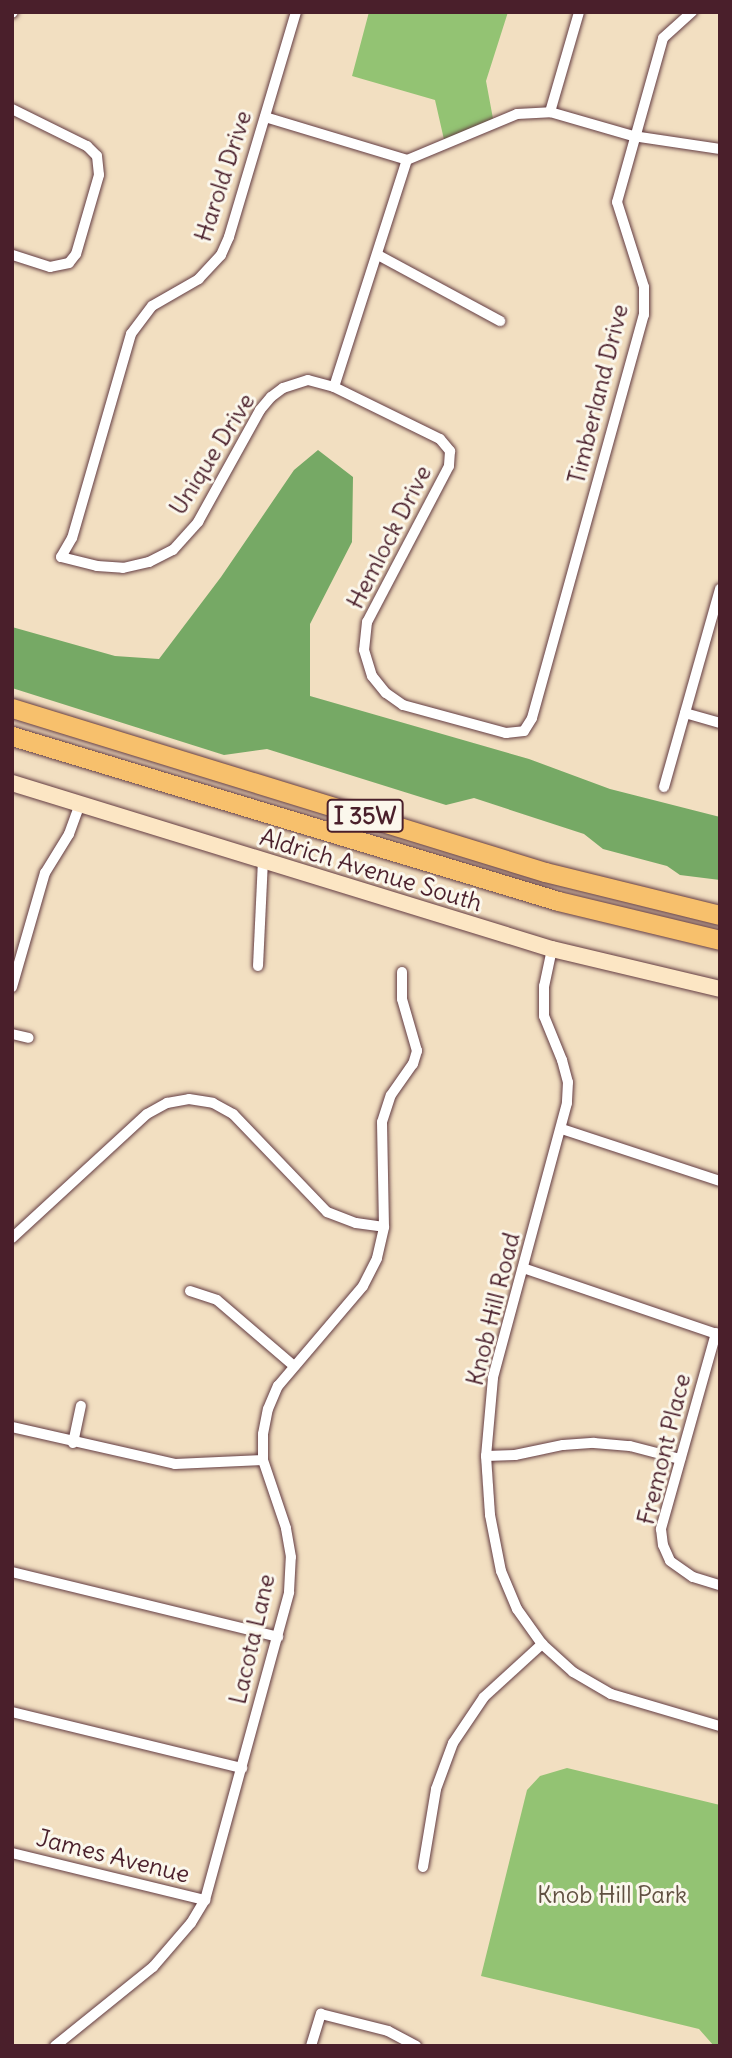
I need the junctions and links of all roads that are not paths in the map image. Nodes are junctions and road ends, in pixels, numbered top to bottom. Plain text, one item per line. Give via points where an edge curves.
1 (296, 12) edge
2 (579, 12) edge
3 (692, 12) edge
4 (12, 109) edge
5 (550, 112) junction
6 (265, 117) junction
7 (634, 136) junction
8 (720, 149) edge
9 (407, 160) junction
10 (12, 255) edge
11 (377, 255) junction
12 (500, 321) dead end
13 (334, 387) junction
14 (61, 556) joint
15 (720, 589) edge
16 (12, 708) edge
17 (685, 713) junction
18 (532, 718) joint
19 (720, 723) edge
20 (12, 736) edge
21 (12, 783) edge
22 (664, 787) dead end
23 (80, 803) junction
24 (263, 860) junction
25 (720, 915) edge
26 (720, 940) edge
27 (552, 949) junction
28 (258, 966) dead end
29 (402, 972) dead end
30 (12, 987) edge
31 (720, 989) edge
32 (12, 1034) edge
33 (29, 1038) dead end
34 (562, 1129) junction
35 (720, 1181) edge
36 (384, 1227) junction
37 (12, 1238) edge
38 (523, 1268) junction
39 (190, 1291) dead end
40 (718, 1334) edge
41 (294, 1366) junction
42 (81, 1406) dead end
43 (12, 1427) edge
44 (73, 1443) junction
45 (486, 1456) junction
46 (263, 1460) junction
47 (680, 1460) junction
48 (12, 1572) edge
49 (720, 1585) edge
50 (278, 1637) junction
51 (542, 1644) junction
52 (12, 1712) edge
53 (720, 1726) edge
54 (242, 1768) junction
55 (12, 1853) edge
56 (423, 1867) dead end
57 (205, 1900) junction
58 (55, 2046) edge
59 (311, 2046) edge
60 (415, 2046) edge

1 - 6 street, Harold Drive
2 - 5 street
3 - 7 street, Timberland Drive via 663,38
4 - 10 street via 87,146 97,156 99,175 76,254 69,263 50,267
5 - 7 street
5 - 9 street via 517,114
6 - 9 street
6 - 14 street, Harold Drive via 221,255 199,279 152,306 131,334 72,538
7 - 8 street
7 - 18 street, Timberland Drive via 617,202 643,287 644,315
9 - 11 street
11 - 12 street
11 - 13 street
13 - 14 street, Unique Drive via 308,380 271,397 198,522 173,550 123,568
13 - 18 street, Hemlock Drive via 440,439 450,451 449,466 367,622 364,650 372,676 403,705 506,733 524,731
15 - 17 street
16 - 25 highway, I 35W via 545,872
17 - 19 street
17 - 22 street
20 - 26 highway, I 35W via 558,901
21 - 23 street, Aldrich Avenue South
23 - 24 street, Aldrich Avenue South
23 - 30 street via 69,834 45,873
24 - 27 street, Aldrich Avenue South
24 - 28 street
27 - 31 street, Aldrich Avenue South
27 - 34 street, Knob Hill Road via 543,1003 568,1082
29 - 36 street, Lacota Lane via 402,999 417,1051 391,1095 382,1122
32 - 33 street
34 - 35 street
34 - 38 street, Knob Hill Road
36 - 37 street via 327,1212 233,1114 213,1103 189,1099 167,1103 147,1114
36 - 41 street, Lacota Lane via 377,1258 363,1286
38 - 40 street
38 - 45 street, Knob Hill Road via 493,1378
39 - 41 street via 217,1300
40 - 47 street, Fremont Place
41 - 46 street, Lacota Lane via 268,1409
42 - 44 street
43 - 44 street
44 - 46 street via 175,1465
45 - 47 street via 594,1443 630,1446
45 - 51 street, Knob Hill Road via 490,1515 501,1571 517,1609
46 - 50 street, Lacota Lane via 291,1557 289,1592
47 - 49 street, Fremont Place via 661,1529 663,1545 670,1561 692,1577
48 - 50 street
50 - 54 street, Lacota Lane
51 - 53 street, Knob Hill Road via 573,1672 611,1694
51 - 56 street via 484,1697 453,1743 436,1789
52 - 54 street
54 - 57 street, Lacota Lane
55 - 57 street, James Avenue
57 - 58 street, Lacota Lane via 153,1967
59 - 60 street via 321,2014 388,2031

